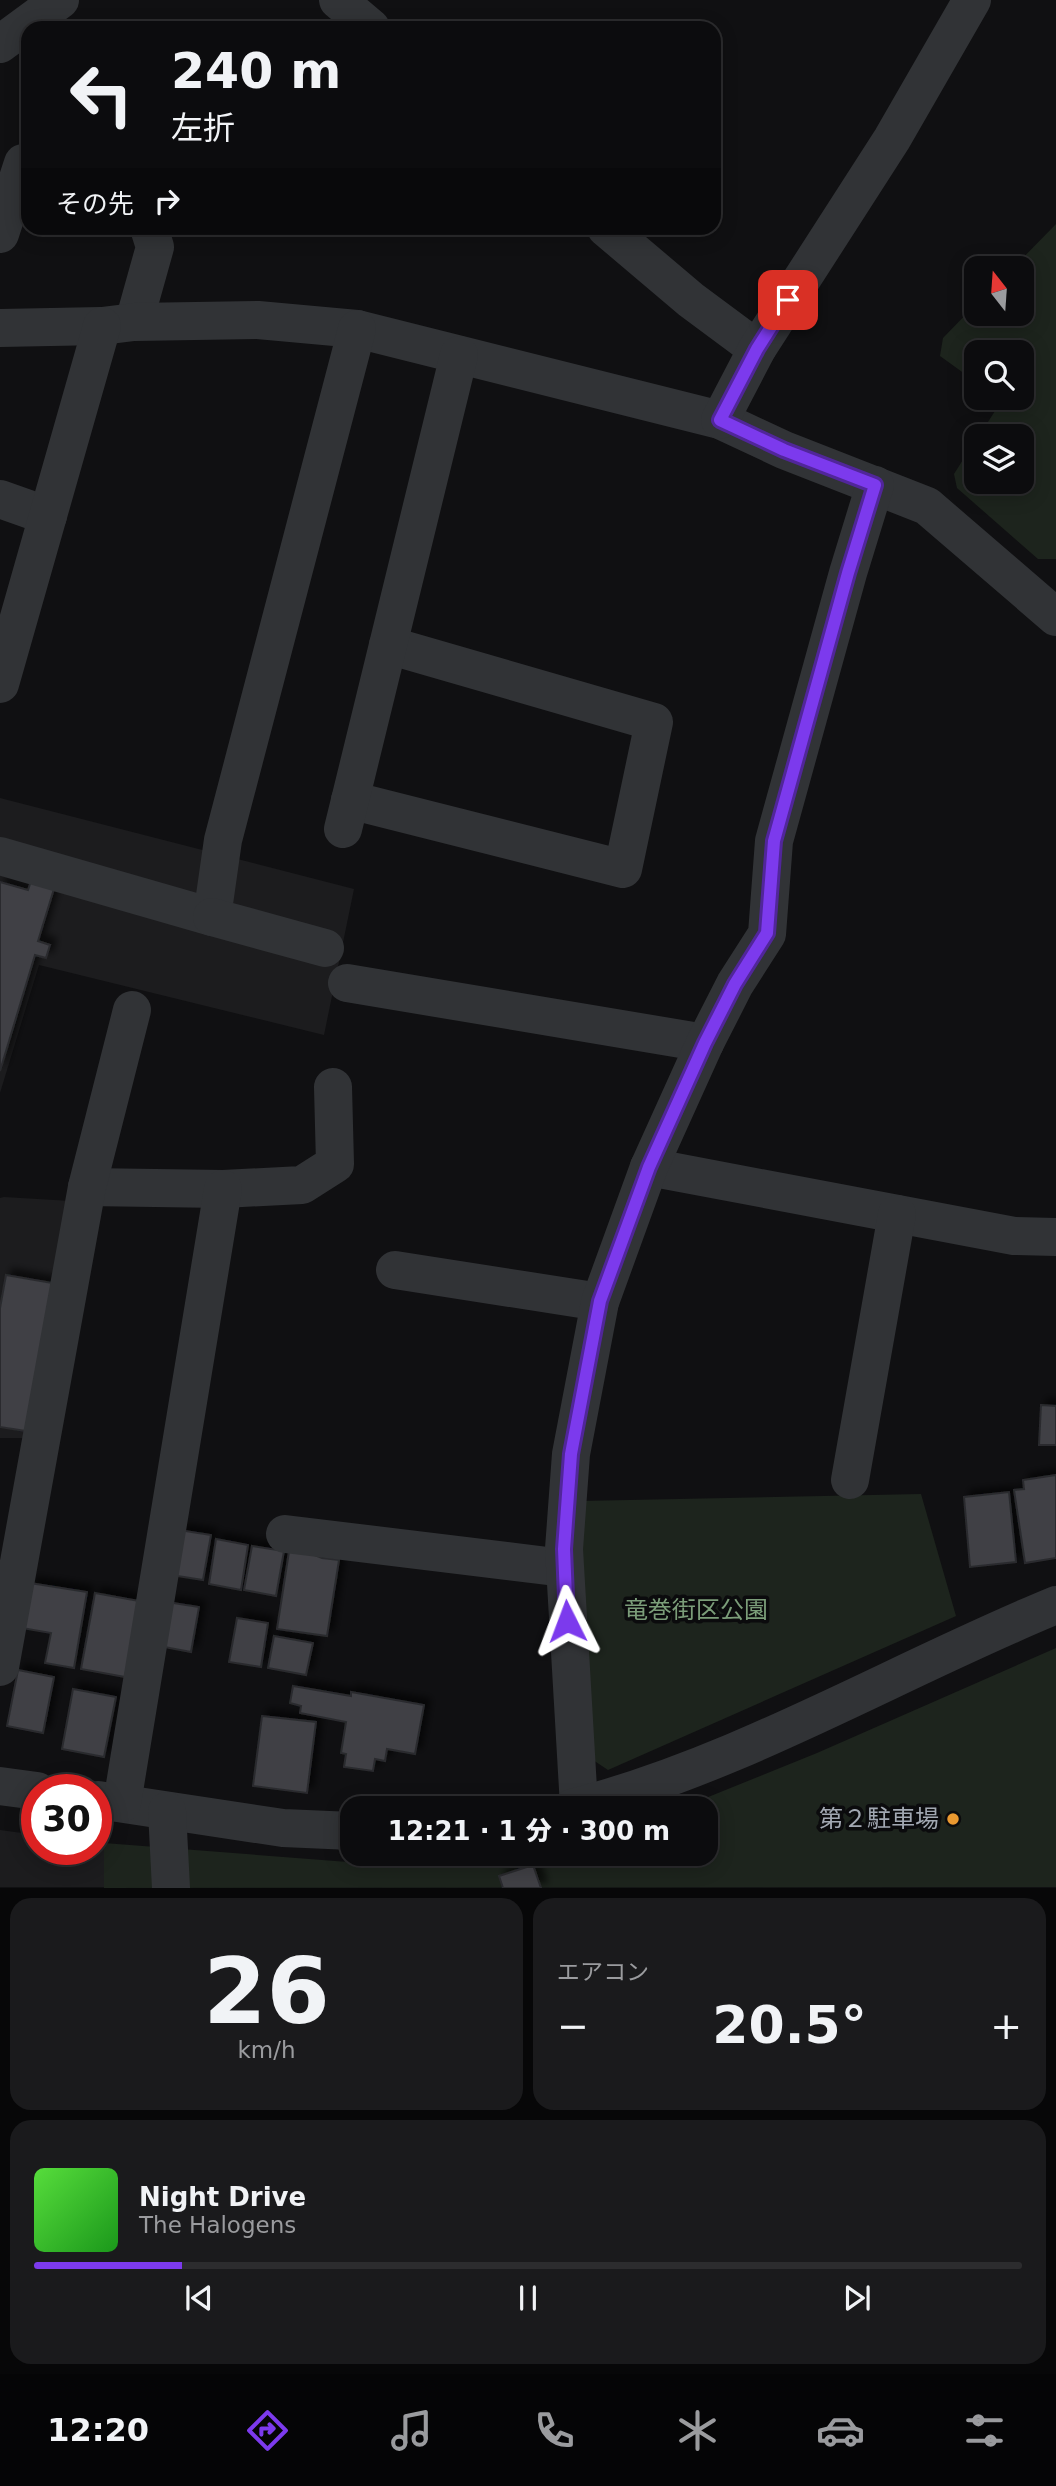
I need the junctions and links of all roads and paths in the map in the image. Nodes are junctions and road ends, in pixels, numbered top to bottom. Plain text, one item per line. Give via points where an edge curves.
1 (60, 0) edge
2 (338, 0) edge
3 (972, 0) edge
4 (31, 21) edge
5 (362, 21) edge
6 (21, 29) edge
7 (0, 44) edge
8 (17, 161) edge
9 (0, 234) edge
10 (151, 235) edge
11 (614, 235) edge
12 (118, 324) junction
13 (0, 328) edge
14 (356, 329) junction
15 (757, 349) junction
16 (459, 355) junction
17 (720, 420) junction
18 (875, 485) junction
19 (0, 499) edge
20 (48, 516) junction
21 (1056, 617) edge
22 (388, 645) junction
23 (0, 684) edge
24 (0, 856) edge
25 (212, 917) junction
26 (325, 948) dead end
27 (347, 983) dead end
28 (132, 1010) dead end
29 (705, 1043) junction
30 (333, 1087) dead end
31 (649, 1167) junction
32 (87, 1187) junction
33 (223, 1189) junction
34 (897, 1214) junction
35 (1056, 1237) edge
36 (395, 1270) dead end
37 (600, 1301) junction
38 (850, 1480) dead end
39 (285, 1534) dead end
40 (564, 1568) junction
41 (1056, 1605) edge
42 (0, 1668) edge
43 (0, 1786) edge
44 (112, 1786) edge
45 (21, 1789) edge
46 (574, 1796) edge
47 (609, 1796) edge
48 (112, 1802) edge
49 (167, 1811) junction
50 (340, 1830) edge
51 (171, 1888) edge

1 - 4 street
2 - 5 street
3 - 15 street via 892,139
6 - 7 street
8 - 9 street
10 - 12 street via 155,247
11 - 15 street
12 - 13 street
12 - 14 street via 258,320
12 - 20 street
14 - 16 street
14 - 25 street via 223,840
15 - 17 street
16 - 17 street
16 - 22 street
17 - 18 street
18 - 21 street via 927,506
18 - 29 street via 774,841 767,933
19 - 20 street
20 - 23 street
22 - 22 street via 346,814 623,869 654,722
24 - 25 street
25 - 26 street
27 - 29 street
28 - 32 street
29 - 31 street
30 - 33 street via 335,1164 302,1185
31 - 34 street
31 - 37 street
32 - 33 street
32 - 42 street
33 - 44 street
34 - 35 street via 1014,1236
34 - 38 street
36 - 37 street
37 - 40 street via 571,1454
39 - 40 street
40 - 46 street
41 - 47 street via 785,1728 673,1775
43 - 45 street
48 - 49 street
49 - 50 street via 283,1828
49 - 51 street

